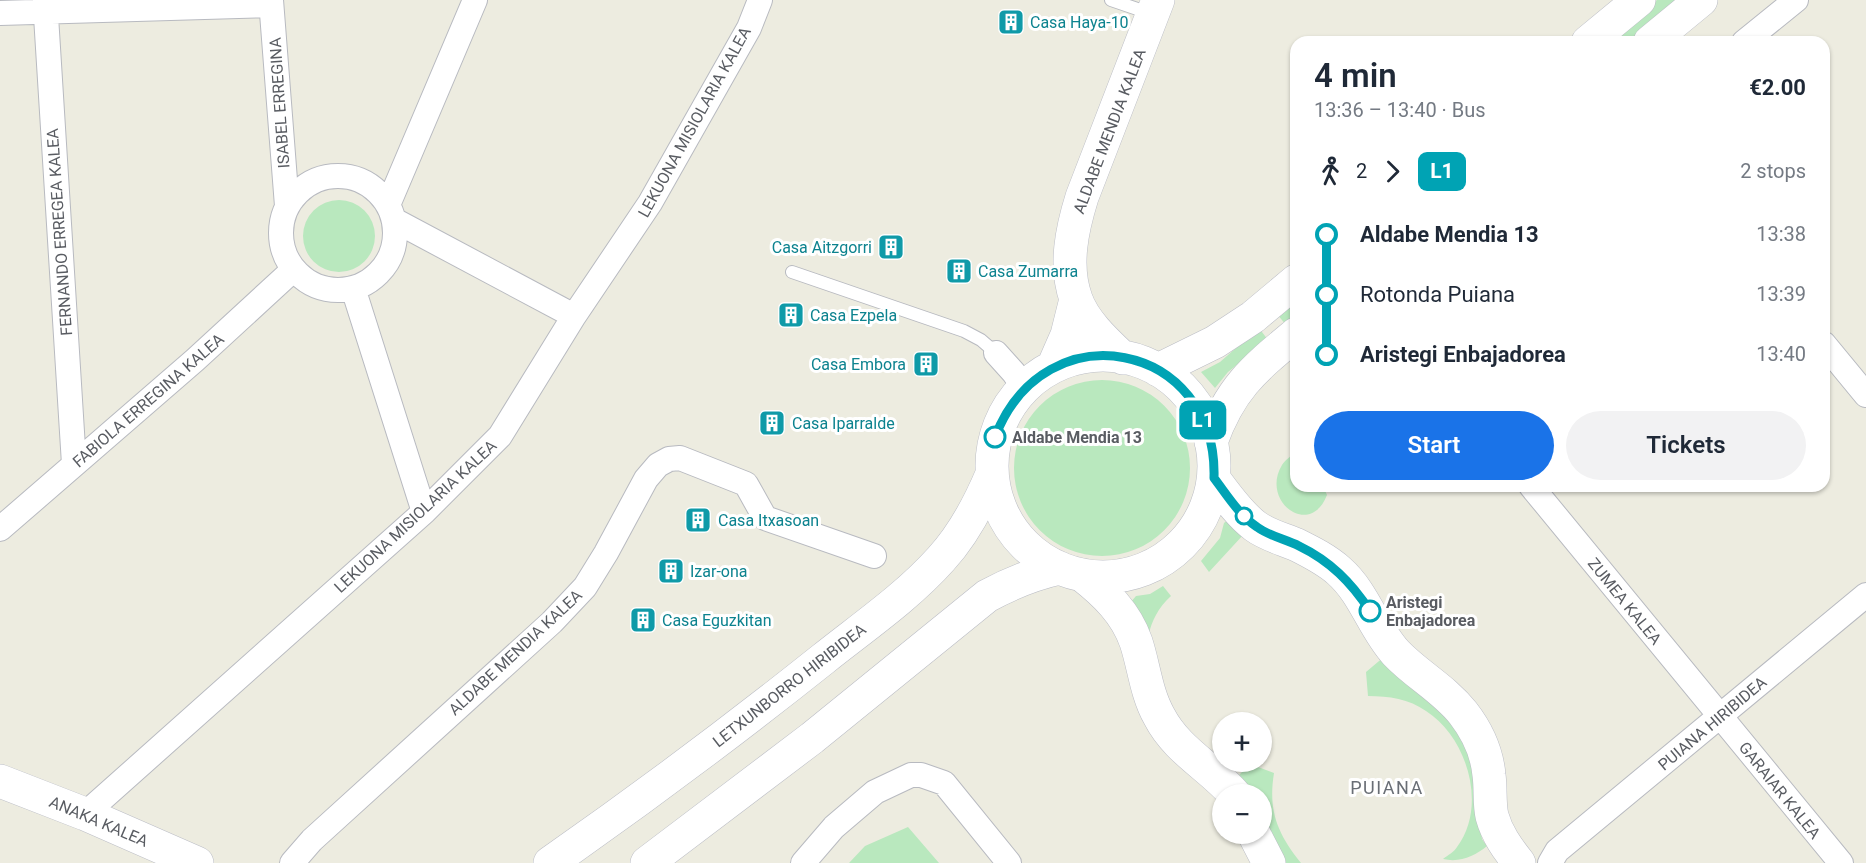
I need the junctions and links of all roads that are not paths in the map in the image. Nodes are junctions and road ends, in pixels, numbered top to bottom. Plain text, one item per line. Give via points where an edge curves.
1 (475, 0) edge
2 (760, 0) edge
3 (1111, 0) edge
4 (1639, 0) edge
5 (1701, 0) edge
6 (1796, 0) edge
7 (271, 2) edge
8 (45, 6) edge
9 (1155, 7) edge
10 (0, 14) edge
11 (1595, 36) edge
12 (1657, 36) edge
13 (1751, 36) edge
14 (287, 206) junction
15 (391, 213) junction
16 (294, 269) junction
17 (792, 272) dead end
18 (1290, 286) edge
19 (353, 288) junction
20 (1076, 299) junction
21 (574, 316) junction
22 (1290, 339) edge
23 (1830, 351) edge
24 (996, 353) joint
25 (1123, 358) junction
26 (1053, 367) junction
27 (1158, 370) junction
28 (1024, 388) junction
29 (1866, 395) edge
30 (1211, 442) junction
31 (74, 464) junction
32 (992, 474) junction
33 (1214, 478) junction
34 (1536, 492) edge
35 (424, 512) junction
36 (0, 530) edge
37 (874, 556) dead end
38 (1071, 572) junction
39 (1866, 595) edge
40 (1720, 716) junction
41 (0, 781) edge
42 (1225, 784) edge
43 (84, 814) junction
44 (1259, 844) edge
45 (1512, 854) edge
46 (1553, 857) edge
47 (197, 863) edge
48 (292, 863) edge
49 (550, 863) edge
50 (647, 863) edge
51 (803, 863) edge
52 (1009, 863) edge
53 (1269, 863) edge
54 (1841, 863) edge

1 - 15 street
2 - 21 street, LEKUONA MISIOLARIA KALEA via 650,203
3 - 9 lane
4 - 11 main road
5 - 12 main road
6 - 13 street
7 - 8 street
7 - 14 street, ISABEL ERREGINA
8 - 10 street
8 - 31 street, FERNANDO ERREGEA KALEA
9 - 20 main road, ALDABE MENDIA KALEA via 1074,222 1070,248
14 - 15 street via 303,187 322,178 351,177 371,187
14 - 16 street via 281,229 282,248
15 - 19 street via 395,241 387,263 377,275
15 - 21 street
16 - 19 street via 319,287
16 - 31 street, FABIOLA ERREGINA KALEA
17 - 24 lane via 964,331
18 - 27 main road via 1215,342
19 - 35 street
20 - 25 main road, ALDABE MENDIA KALEA via 1097,331
20 - 26 main road, ALDABE MENDIA KALEA
21 - 35 street, LEKUONA MISIOLARIA KALEA via 500,436
22 - 30 main road via 1239,386
23 - 29 street
24 - 28 street
25 - 26 main road via 1087,356
25 - 27 main road
26 - 28 main road
27 - 30 main road via 1192,400
28 - 32 main road via 999,428
30 - 33 main road
31 - 36 street, FABIOLA ERREGINA KALEA
32 - 38 main road via 1002,514 1015,534 1049,564
32 - 49 main road, LETXUNBORRO HIRIBIDEA via 971,519 926,575 777,696
33 - 38 main road via 1204,512 1186,541 1159,563 1127,575 1092,577
33 - 45 main road via 1256,526 1298,545 1339,571 1356,589 1396,653 1464,714 1485,753 1492,813
34 - 40 street, ZUMEA KALEA
35 - 43 street, LEKUONA MISIOLARIA KALEA
37 - 48 street, ALDABE MENDIA KALEA via 765,518 746,484 680,458 669,459 646,479 585,587 552,622 312,840
38 - 42 main road via 1108,597 1128,623 1159,717 1176,741
38 - 50 main road via 1034,574 987,596 812,738
39 - 40 street, PUIANA HIRIBIDEA
40 - 46 street, PUIANA HIRIBIDEA
40 - 54 street, GARAIAR KALEA
41 - 43 main road, ANAKA KALEA
43 - 47 main road, ANAKA KALEA
44 - 53 main road
45 - 46 street, PUIANA HIRIBIDEA via 1513,851 1531,857
51 - 52 street via 834,827 875,792 911,775 944,783

